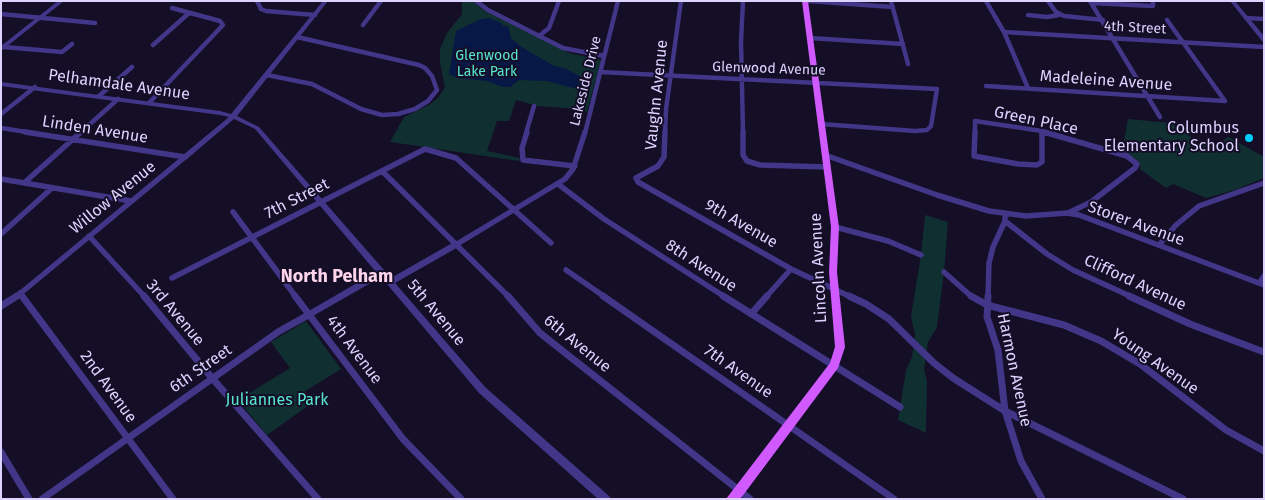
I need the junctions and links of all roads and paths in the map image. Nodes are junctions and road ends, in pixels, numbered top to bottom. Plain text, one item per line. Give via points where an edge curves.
1 (62, 1) edge
2 (257, 1) edge
3 (326, 1) edge
4 (381, 1) edge
5 (476, 1) edge
6 (559, 1) edge
7 (618, 1) edge
8 (681, 1) edge
9 (743, 1) edge
10 (807, 1) edge
11 (891, 1) edge
12 (986, 1) edge
13 (1048, 1) edge
14 (1153, 1) edge
15 (1232, 1) edge
16 (1091, 2) edge
17 (893, 7) junction
18 (172, 8) dead end
19 (189, 13) junction
20 (1, 14) edge
21 (315, 15) junction
22 (1028, 15) dead end
23 (1059, 15) junction
24 (1246, 18) junction
25 (40, 19) junction
26 (1102, 20) junction
27 (1168, 20) dead end
28 (1264, 20) edge
29 (95, 23) dead end
30 (364, 25) dead end
31 (1004, 32) junction
32 (539, 36) junction
33 (297, 37) junction
34 (810, 38) junction
35 (1112, 38) junction
36 (1264, 40) edge
37 (1183, 42) junction
38 (72, 44) dead end
39 (153, 44) dead end
40 (903, 44) junction
41 (1264, 47) edge
42 (2, 48) edge
43 (604, 56) junction
44 (908, 64) dead end
45 (132, 67) dead end
46 (600, 72) junction
47 (267, 75) junction
48 (671, 76) junction
49 (743, 80) junction
50 (1, 84) edge
51 (816, 84) junction
52 (986, 86) dead end
53 (35, 88) junction
54 (1028, 88) junction
55 (99, 96) junction
56 (1149, 96) junction
57 (118, 99) junction
58 (149, 103) junction
59 (534, 106) dead end
60 (1, 114) edge
61 (233, 117) junction
62 (1160, 117) dead end
63 (821, 124) junction
64 (1, 128) edge
65 (1042, 132) junction
66 (73, 139) junction
67 (825, 155) junction
68 (185, 157) junction
69 (575, 166) junction
70 (827, 167) junction
71 (382, 171) junction
72 (636, 178) joint
73 (1, 179) edge
74 (24, 183) junction
75 (1264, 183) edge
76 (558, 184) junction
77 (52, 188) junction
78 (131, 201) junction
79 (321, 202) junction
80 (515, 210) junction
81 (234, 212) dead end
82 (1068, 213) junction
83 (1005, 218) junction
84 (835, 227) junction
85 (1, 234) edge
86 (89, 236) junction
87 (252, 238) junction
88 (551, 243) dead end
89 (457, 244) junction
90 (1159, 245) junction
91 (921, 255) dead end
92 (791, 268) junction
93 (566, 270) dead end
94 (944, 272) dead end
95 (382, 273) junction
96 (1264, 276) edge
97 (172, 278) dead end
98 (390, 282) junction
99 (1262, 284) edge
100 (834, 289) junction
101 (20, 292) junction
102 (987, 305) junction
103 (1, 306) edge
104 (310, 314) junction
105 (751, 314) junction
106 (1264, 352) edge
107 (834, 365) junction
108 (212, 378) junction
109 (900, 407) dead end
110 (1005, 411) junction
111 (788, 424) junction
112 (128, 438) junction
113 (1264, 451) edge
114 (1, 452) edge
115 (736, 495) edge
116 (29, 499) edge
117 (42, 499) edge
118 (173, 499) edge
119 (318, 499) edge
120 (461, 499) edge
121 (606, 499) edge
122 (750, 499) edge
123 (894, 499) edge
124 (1042, 499) edge
125 (1183, 499) edge

1 - 25 street
2 - 21 street via 260,9 266,11
3 - 21 street, Willow Avenue
4 - 30 street
5 - 32 street
6 - 32 street via 549,28
7 - 43 street, Lakeside Drive
8 - 48 street, Vaughn Avenue
9 - 49 street
10 - 17 street
10 - 34 main road, Lincoln Avenue
11 - 17 street
12 - 31 street
13 - 23 street
14 - 16 street via 1154,6
15 - 24 street
16 - 26 street
17 - 40 street
18 - 19 street
19 - 39 street
19 - 58 street via 224,24
20 - 25 street
21 - 33 street, Willow Avenue
22 - 23 street
23 - 26 street
24 - 28 street
24 - 36 street
25 - 29 street
25 - 42 street
26 - 35 street
27 - 37 street
31 - 35 street, 4th Street
31 - 54 street
32 - 43 street via 569,50
33 - 47 street, Willow Avenue
33 - 47 street via 423,66 437,87 433,96 416,109 392,115 370,113 302,80
34 - 40 street
34 - 51 main road, Lincoln Avenue
35 - 37 street, 4th Street
35 - 56 street
37 - 41 street, 4th Street
37 - 56 street, Madeleine Avenue via 1225,100
38 - 42 street via 62,52
40 - 44 street
43 - 46 street, Lakeside Drive
45 - 55 street
46 - 48 street, Glenwood Avenue
46 - 69 street, Lakeside Drive
47 - 61 street, Willow Avenue
48 - 49 street, Glenwood Avenue
48 - 72 street, Vaughn Avenue via 664,157 658,166
49 - 51 street, Glenwood Avenue
49 - 70 street via 744,158 760,165
50 - 53 street, Pelhamdale Avenue
51 - 63 main road, Lincoln Avenue
51 - 63 street, Glenwood Avenue via 937,89 932,126 923,131
52 - 54 street, Madeleine Avenue
53 - 55 street, Pelhamdale Avenue
53 - 60 street
54 - 56 street, Madeleine Avenue
55 - 57 street, Pelhamdale Avenue
56 - 62 street
57 - 58 street, Pelhamdale Avenue
57 - 66 street
58 - 61 street, Pelhamdale Avenue
59 - 69 street via 522,148 524,160
61 - 68 street, Willow Avenue
61 - 79 street, 5th Avenue via 261,132
63 - 67 main road, Lincoln Avenue
64 - 66 street, Linden Avenue
65 - 65 street, Green Place via 1042,162 1038,165 974,156 976,121
65 - 82 street, Green Place via 1120,154 1133,160 1137,166 1091,202
66 - 68 street, Linden Avenue
66 - 74 street
67 - 70 main road, Lincoln Avenue
67 - 83 street, Storer Avenue
68 - 78 street, Willow Avenue
69 - 76 street
70 - 84 main road, Lincoln Avenue
71 - 79 street, 7th Street
71 - 80 street, 7th Street via 426,149 456,158
71 - 89 street, 6th Avenue
72 - 92 street, 9th Avenue
73 - 74 street
74 - 77 street
75 - 90 street via 1199,206
76 - 80 street
76 - 105 street, 8th Avenue via 604,219
77 - 78 street
77 - 85 street
78 - 86 street, Willow Avenue
79 - 87 street, 7th Street
79 - 95 street, 5th Avenue
80 - 88 street
80 - 89 street
81 - 87 street, 4th Avenue
82 - 83 street, Storer Avenue
82 - 90 street, Storer Avenue
83 - 102 street, Harmon Avenue via 989,263
83 - 106 street, Clifford Avenue via 1047,254 1073,270 1190,324
84 - 91 street via 888,241
84 - 100 main road, Lincoln Avenue
86 - 101 street, Willow Avenue
86 - 108 street, 3rd Avenue
87 - 97 street, 7th Street
87 - 104 street, 4th Avenue
89 - 98 street
89 - 115 street, 6th Avenue via 500,286 547,340
90 - 99 street, Storer Avenue
92 - 100 street, 9th Avenue
92 - 105 street
93 - 111 street, 7th Avenue
94 - 102 street, Young Avenue via 973,298
95 - 98 street, 5th Avenue
95 - 104 street, 6th Street
96 - 99 street
98 - 121 street, 5th Avenue via 482,390
100 - 107 main road, Lincoln Avenue via 840,347
100 - 110 street, 9th Avenue via 890,320 934,364
101 - 103 street, Willow Avenue
101 - 112 street, 2nd Avenue
102 - 110 street, Harmon Avenue via 987,317 998,350
102 - 113 street, Young Avenue via 1064,325 1101,341 1140,364 1226,430
104 - 108 street, 6th Street
104 - 120 street, 4th Avenue via 403,439
105 - 107 street, 8th Avenue
107 - 109 street, 8th Avenue
107 - 111 main road, Lincoln Avenue
108 - 112 street, 6th Street
108 - 119 street, 3rd Avenue
110 - 124 street, Harmon Avenue via 1021,461
110 - 125 street, 9th Avenue
111 - 115 main road, Lincoln Avenue
111 - 123 street, 7th Avenue
112 - 117 street, 6th Street
112 - 118 street, 2nd Avenue
114 - 116 street
115 - 122 street, 6th Avenue

